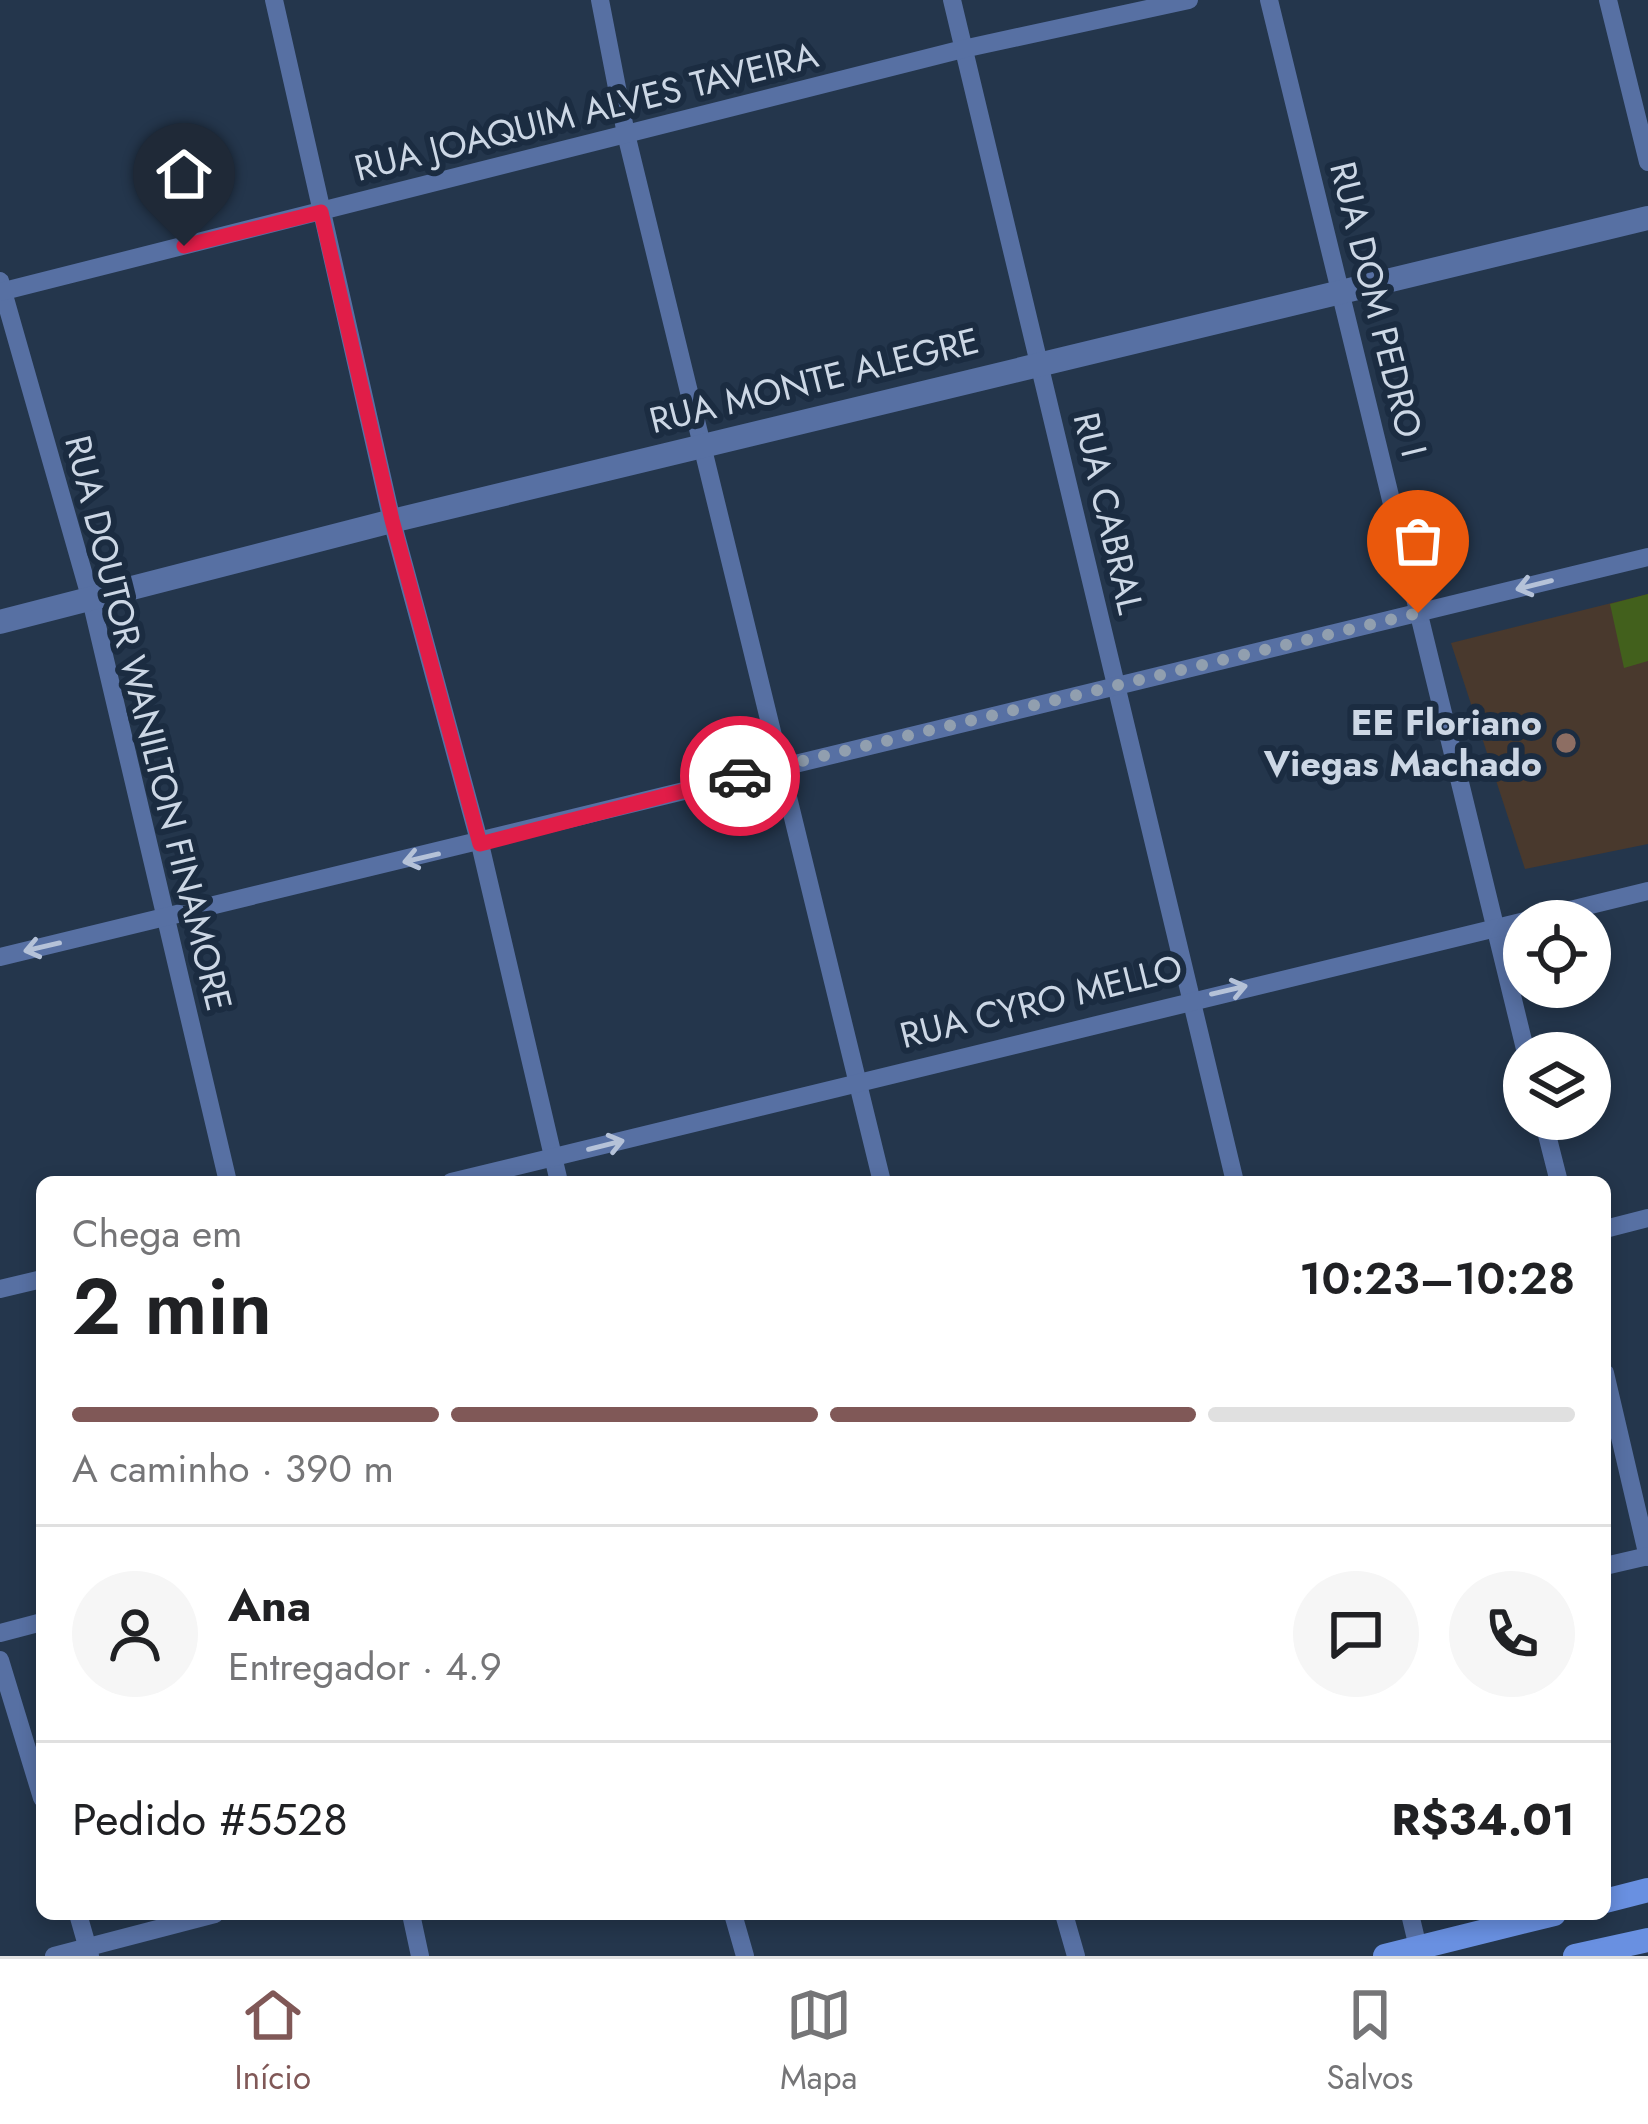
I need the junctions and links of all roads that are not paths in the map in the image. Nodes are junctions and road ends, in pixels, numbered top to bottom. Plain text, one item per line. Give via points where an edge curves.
1 (274, 0) edge
2 (600, 0) edge
3 (952, 0) edge
4 (1189, 0) edge
5 (1269, 0) edge
6 (1608, 0) edge
7 (963, 49) junction
8 (626, 134) junction
9 (1648, 162) edge
10 (321, 212) junction
11 (1648, 218) edge
12 (1, 288) edge
13 (1342, 291) junction
14 (1039, 363) junction
15 (705, 444) junction
16 (392, 520) junction
17 (1648, 557) edge
18 (91, 600) junction
19 (1418, 613) junction
20 (0, 622) edge
21 (1115, 684) junction
22 (780, 766) junction
23 (480, 844) junction
24 (1648, 891) edge
25 (166, 918) junction
26 (1494, 927) junction
27 (0, 957) edge
28 (1191, 999) junction
29 (1521, 1032) edge
30 (855, 1080) junction
31 (1548, 1140) edge
32 (553, 1158) junction
33 (227, 1176) edge
34 (476, 1176) edge
35 (558, 1176) edge
36 (881, 1176) edge
37 (1233, 1176) edge
38 (1557, 1176) edge
39 (1648, 1218) edge
40 (1611, 1227) edge
41 (36, 1280) edge
42 (0, 1289) edge
43 (1611, 1399) edge
44 (1648, 1557) edge
45 (1611, 1565) edge
46 (36, 1624) edge
47 (0, 1633) edge
48 (0, 1660) edge
49 (36, 1778) edge
50 (1648, 1890) edge
51 (1611, 1899) edge
52 (80, 1920) edge
53 (195, 1920) edge
54 (412, 1920) edge
55 (735, 1920) edge
56 (1066, 1920) edge
57 (1411, 1920) edge
58 (1533, 1920) edge
59 (1648, 1940) edge
60 (89, 1952) edge
61 (1419, 1952) edge
62 (54, 1956) edge
63 (420, 1956) edge
64 (745, 1956) edge
65 (1076, 1956) edge
66 (1385, 1956) edge
67 (1575, 1956) edge

1 - 10 street
2 - 8 street
3 - 7 street, RUA CABRAL
4 - 7 street, RUA JOAQUIM ALVES TAVEIRA
5 - 13 street, RUA DOM PEDRO I
6 - 9 street
7 - 8 street, RUA JOAQUIM ALVES TAVEIRA
7 - 14 street, RUA CABRAL
8 - 10 street, RUA JOAQUIM ALVES TAVEIRA
8 - 15 street
10 - 12 street, RUA JOAQUIM ALVES TAVEIRA
10 - 16 street
11 - 13 street, RUA MONTE ALEGRE
12 - 18 street, RUA DOUTOR WANILTON FINAMORE
13 - 14 street, RUA MONTE ALEGRE
13 - 19 street, RUA DOM PEDRO I
14 - 15 street, RUA MONTE ALEGRE
14 - 21 street, RUA CABRAL
15 - 16 street, RUA MONTE ALEGRE
15 - 22 street
16 - 18 street, RUA MONTE ALEGRE
16 - 23 street
17 -> 19 street
18 - 20 street, RUA MONTE ALEGRE
18 - 25 street, RUA DOUTOR WANILTON FINAMORE
19 - 21 street
19 - 26 street, RUA DOM PEDRO I
21 - 22 street
21 - 28 street, RUA CABRAL
22 - 23 street
22 - 30 street
23 -> 25 street
23 - 32 street
24 - 26 street, RUA CYRO MELLO
25 -> 27 street
25 - 33 street, RUA DOUTOR WANILTON FINAMORE
28 -> 26 street, RUA CYRO MELLO
26 - 29 street, RUA DOM PEDRO I
28 - 30 street, RUA CYRO MELLO
28 - 37 street, RUA CABRAL
32 -> 30 street, RUA CYRO MELLO
30 - 36 street
31 - 38 street
32 - 34 street, RUA CYRO MELLO
32 - 35 street
39 - 40 street
41 - 42 street
43 - 44 street
44 - 45 street
46 - 47 street
48 - 49 street
50 - 51 main road
52 - 60 street
53 - 60 street
54 - 63 street
55 - 64 street
56 - 65 street
57 - 61 street
58 - 61 main road
59 - 67 main road
60 - 62 street
61 - 66 main road

